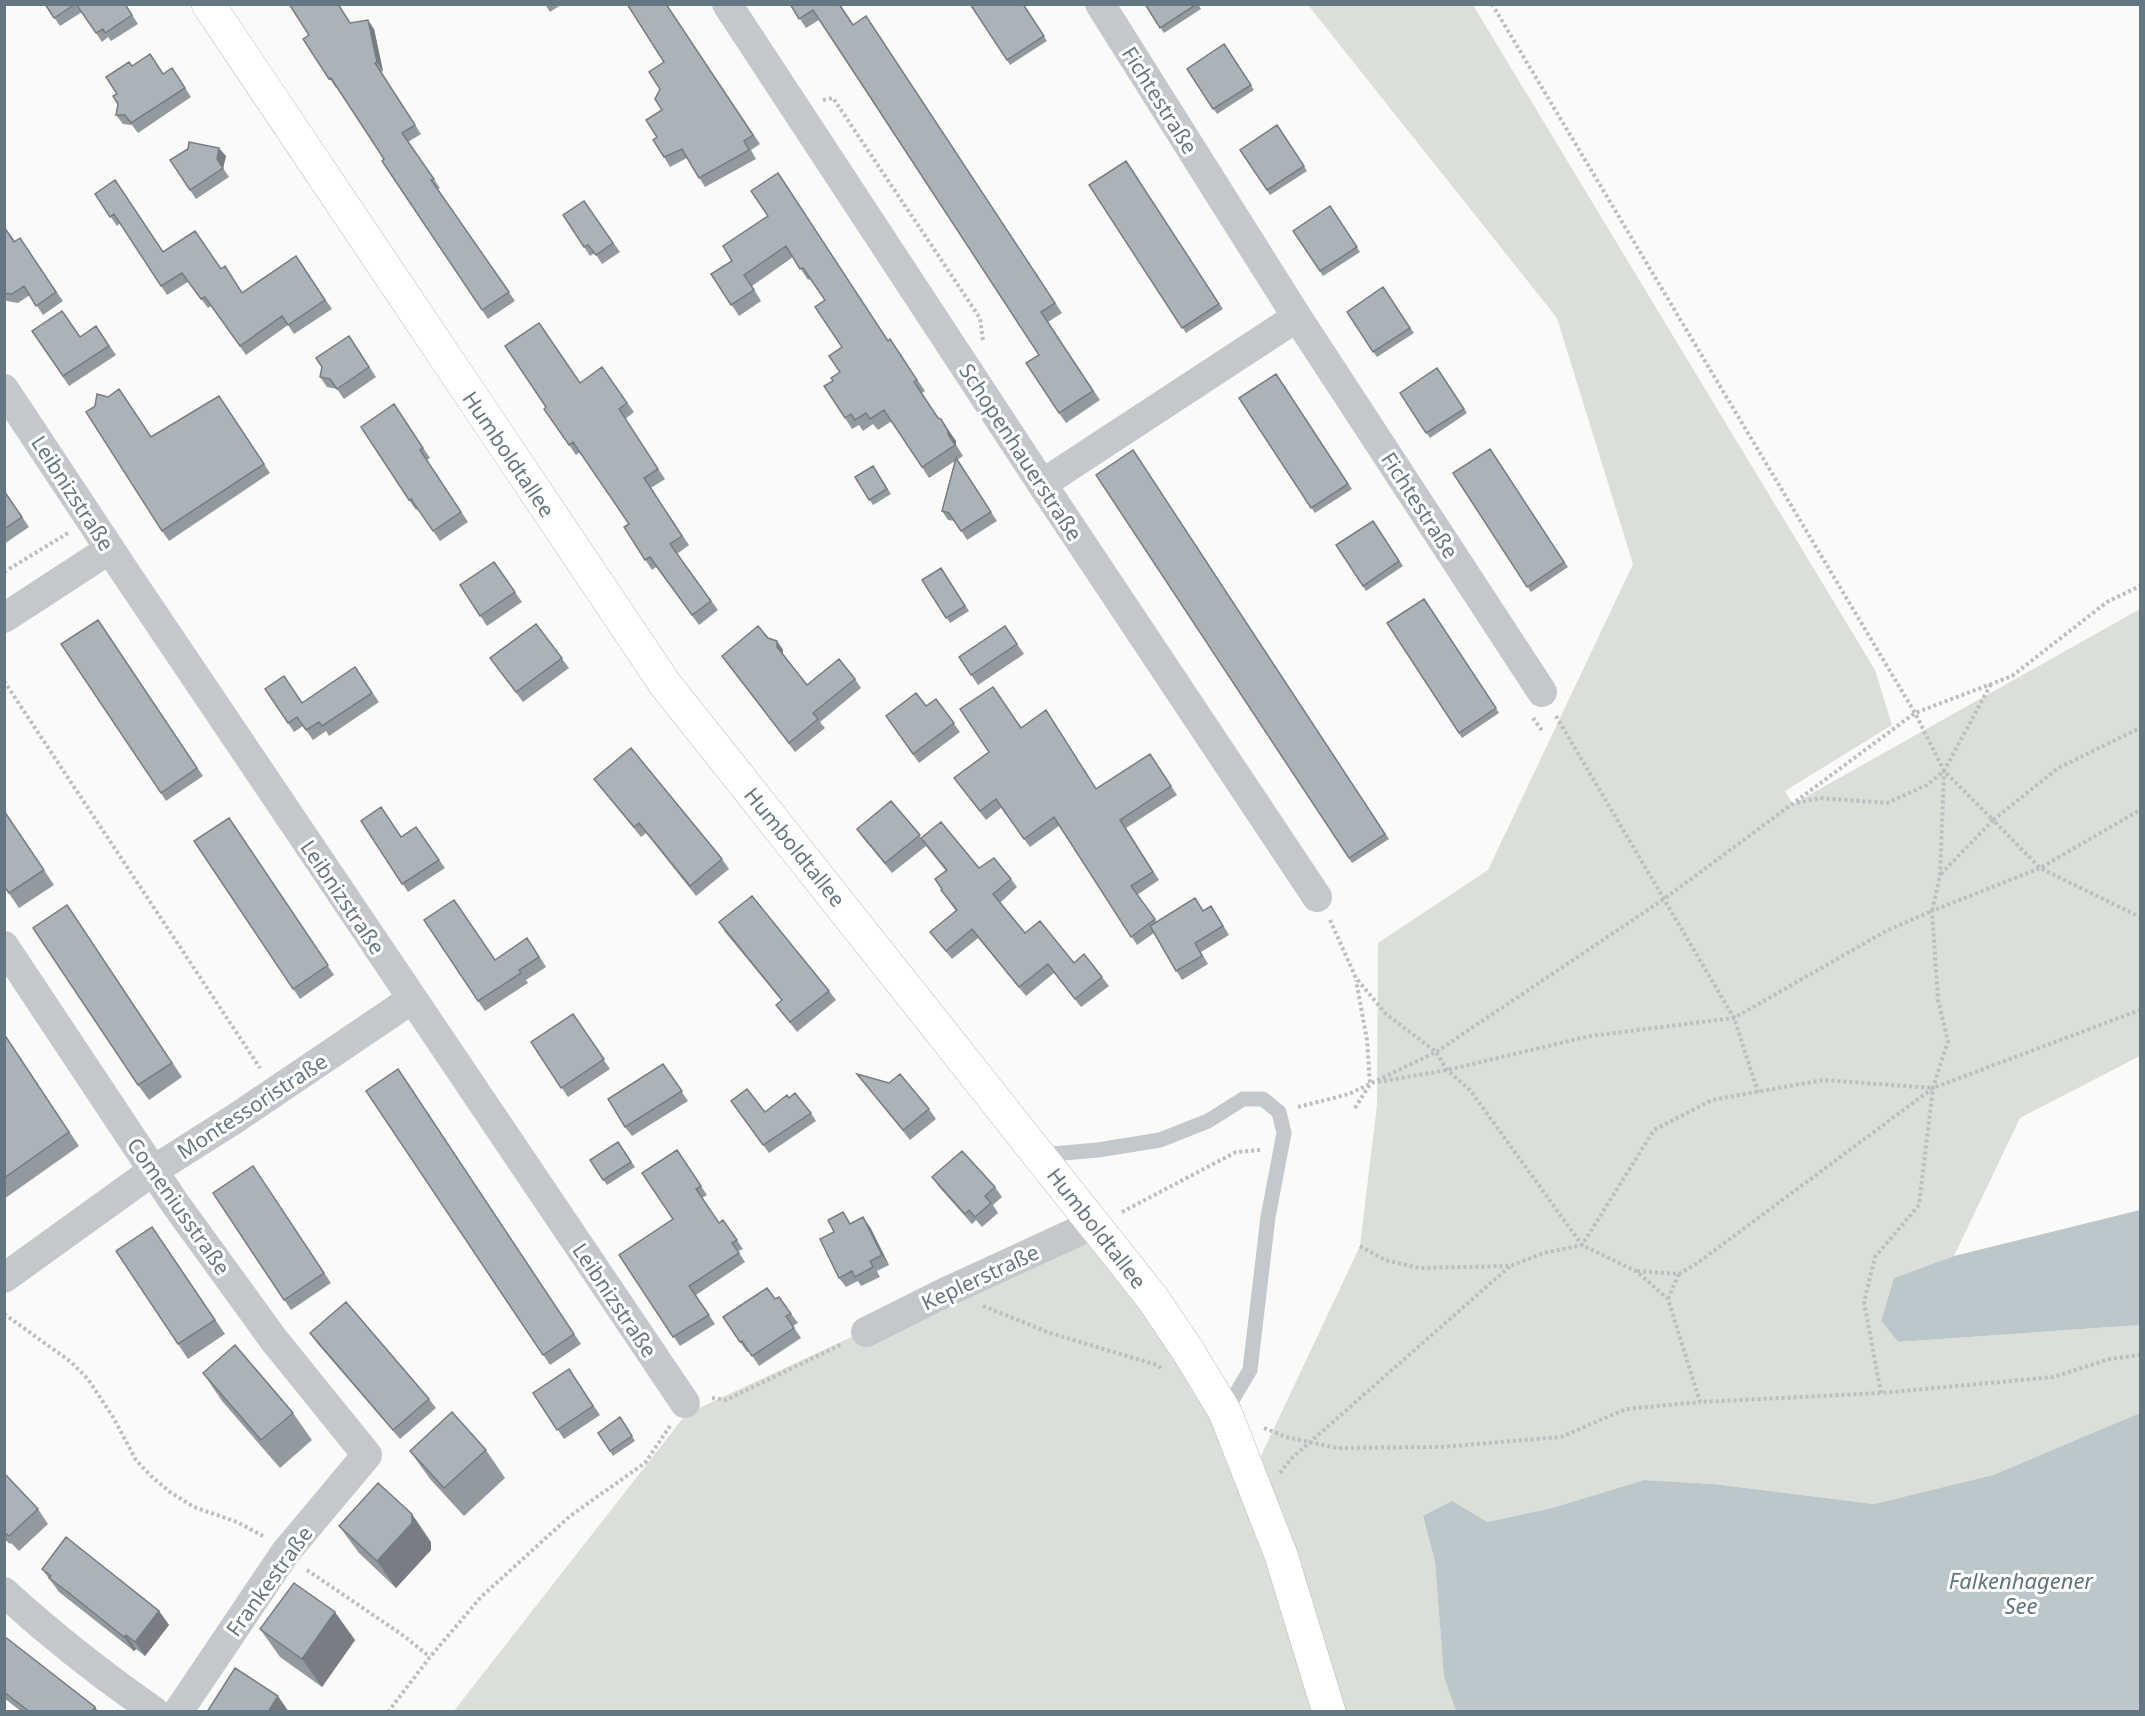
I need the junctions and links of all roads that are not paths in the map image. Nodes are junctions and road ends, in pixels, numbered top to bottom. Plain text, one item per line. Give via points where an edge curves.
1 (208, 4) edge
2 (727, 4) edge
3 (1100, 4) edge
4 (1297, 317) junction
5 (4, 389) edge
6 (1042, 484) junction
7 (110, 549) junction
8 (4, 618) edge
9 (1542, 692) road end
10 (1317, 897) road end
11 (4, 946) edge
12 (412, 999) junction
13 (1040, 1155) junction
14 (154, 1170) junction
15 (1094, 1224) junction
16 (4, 1278) edge
17 (866, 1332) road end
18 (686, 1403) road end
19 (1225, 1412) junction
20 (367, 1455) joint
21 (4, 1592) edge
22 (155, 1712) edge
23 (178, 1712) edge
24 (1329, 1712) edge

1 - 13 street, Humboldtallee via 665,684
2 - 6 street, Schopenhauerstraße
3 - 4 street, Fichtestraße
4 - 6 street
4 - 9 street, Fichtestraße
5 - 7 street, Leibnizstraße
6 - 10 street, Schopenhauerstraße
7 - 8 street
7 - 12 street, Leibnizstraße
11 - 14 street, Comeniusstraße
12 - 14 street, Montessoristraße
12 - 18 street, Leibnizstraße
13 - 15 street, Humboldtallee
13 - 19 lane via 1160,1140 1208,1121 1243,1099 1263,1099 1279,1112 1284,1133 1268,1216 1250,1370
14 - 16 street, Montessoristraße
14 - 20 street, Comeniusstraße via 274,1341
15 - 17 street, Keplerstraße
15 - 19 street, Humboldtallee via 1153,1299
19 - 24 street, Humboldtallee via 1281,1555
20 - 23 street, Frankestraße via 285,1553
21 - 22 street via 45,1629

